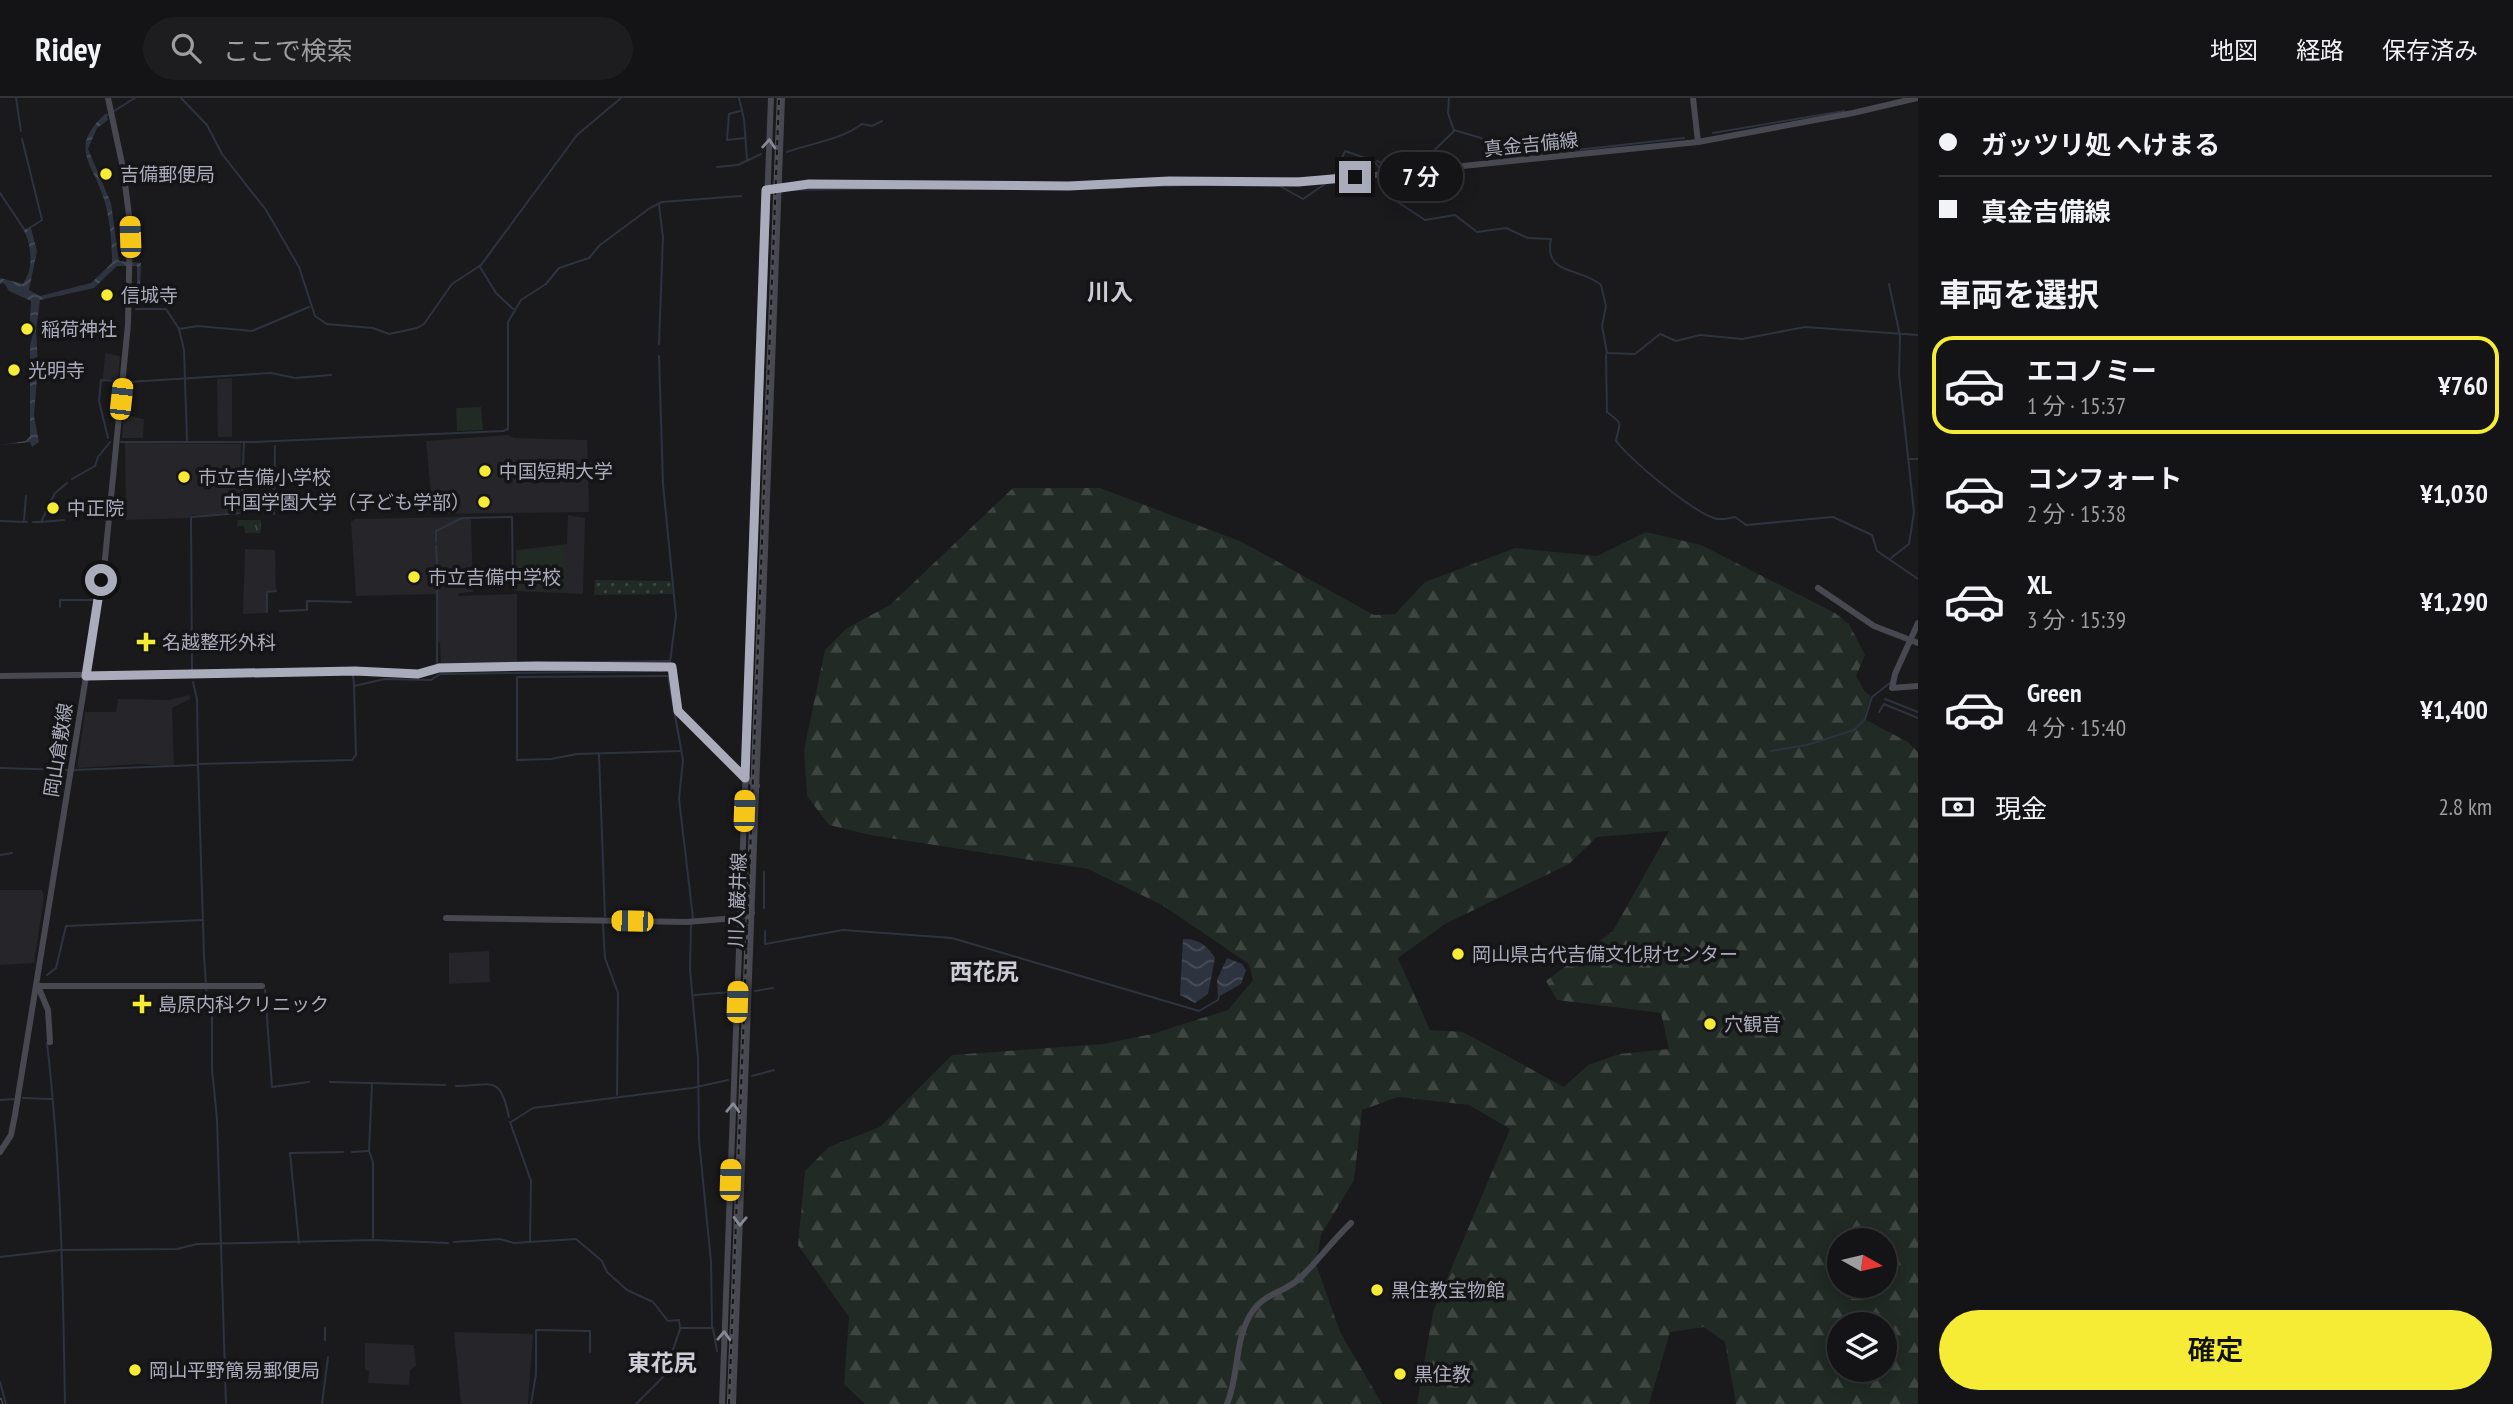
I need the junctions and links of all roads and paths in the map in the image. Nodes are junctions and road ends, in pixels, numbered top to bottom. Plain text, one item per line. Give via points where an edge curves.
1 (108, 98) edge
2 (771, 98) edge
3 (782, 98) edge
4 (1693, 98) edge
5 (1917, 98) edge
6 (1698, 142) junction
7 (779, 188) junction
8 (766, 190) junction
9 (1818, 588) dead end
10 (1918, 623) edge
11 (1915, 642) edge
12 (0, 676) edge
13 (86, 676) junction
14 (1918, 686) edge
15 (745, 778) junction
16 (757, 786) junction
17 (752, 913) junction
18 (740, 917) junction
19 (446, 918) dead end
20 (262, 986) dead end
21 (50, 1042) dead end
22 (0, 1152) edge
23 (1351, 1223) dead end
24 (722, 1404) edge
25 (733, 1404) edge
26 (1227, 1404) edge

1 - 13 main road, 岡山倉敷線 via 127,190 131,264 105,559
8 -> 2 main road, 川入巌井線
3 - 7 main road, 川入巌井線
4 - 6 main road
5 - 6 main road, 真金吉備線
6 - 7 main road, 真金吉備線 via 1325,180 1069,186 809,184
7 - 8 main road, 真金吉備線
7 - 16 main road, 川入巌井線
8 - 15 main road, 川入巌井線
9 - 11 main road via 1874,626
10 - 11 main road
11 - 14 main road via 1895,674 1892,688
12 - 13 main road
13 - 15 main road via 672,667 678,711
13 - 22 main road, 岡山倉敷線 via 14,1124
15 - 16 main road
15 - 18 main road, 川入巌井線
16 - 17 main road, 川入巌井線
17 - 18 main road
17 -> 25 main road, 川入巌井線
18 - 19 main road via 691,922
24 -> 18 main road, 川入巌井線
20 - 21 main road via 38,986 48,1010
23 - 26 main road via 1299,1279 1253,1309 1245,1324

